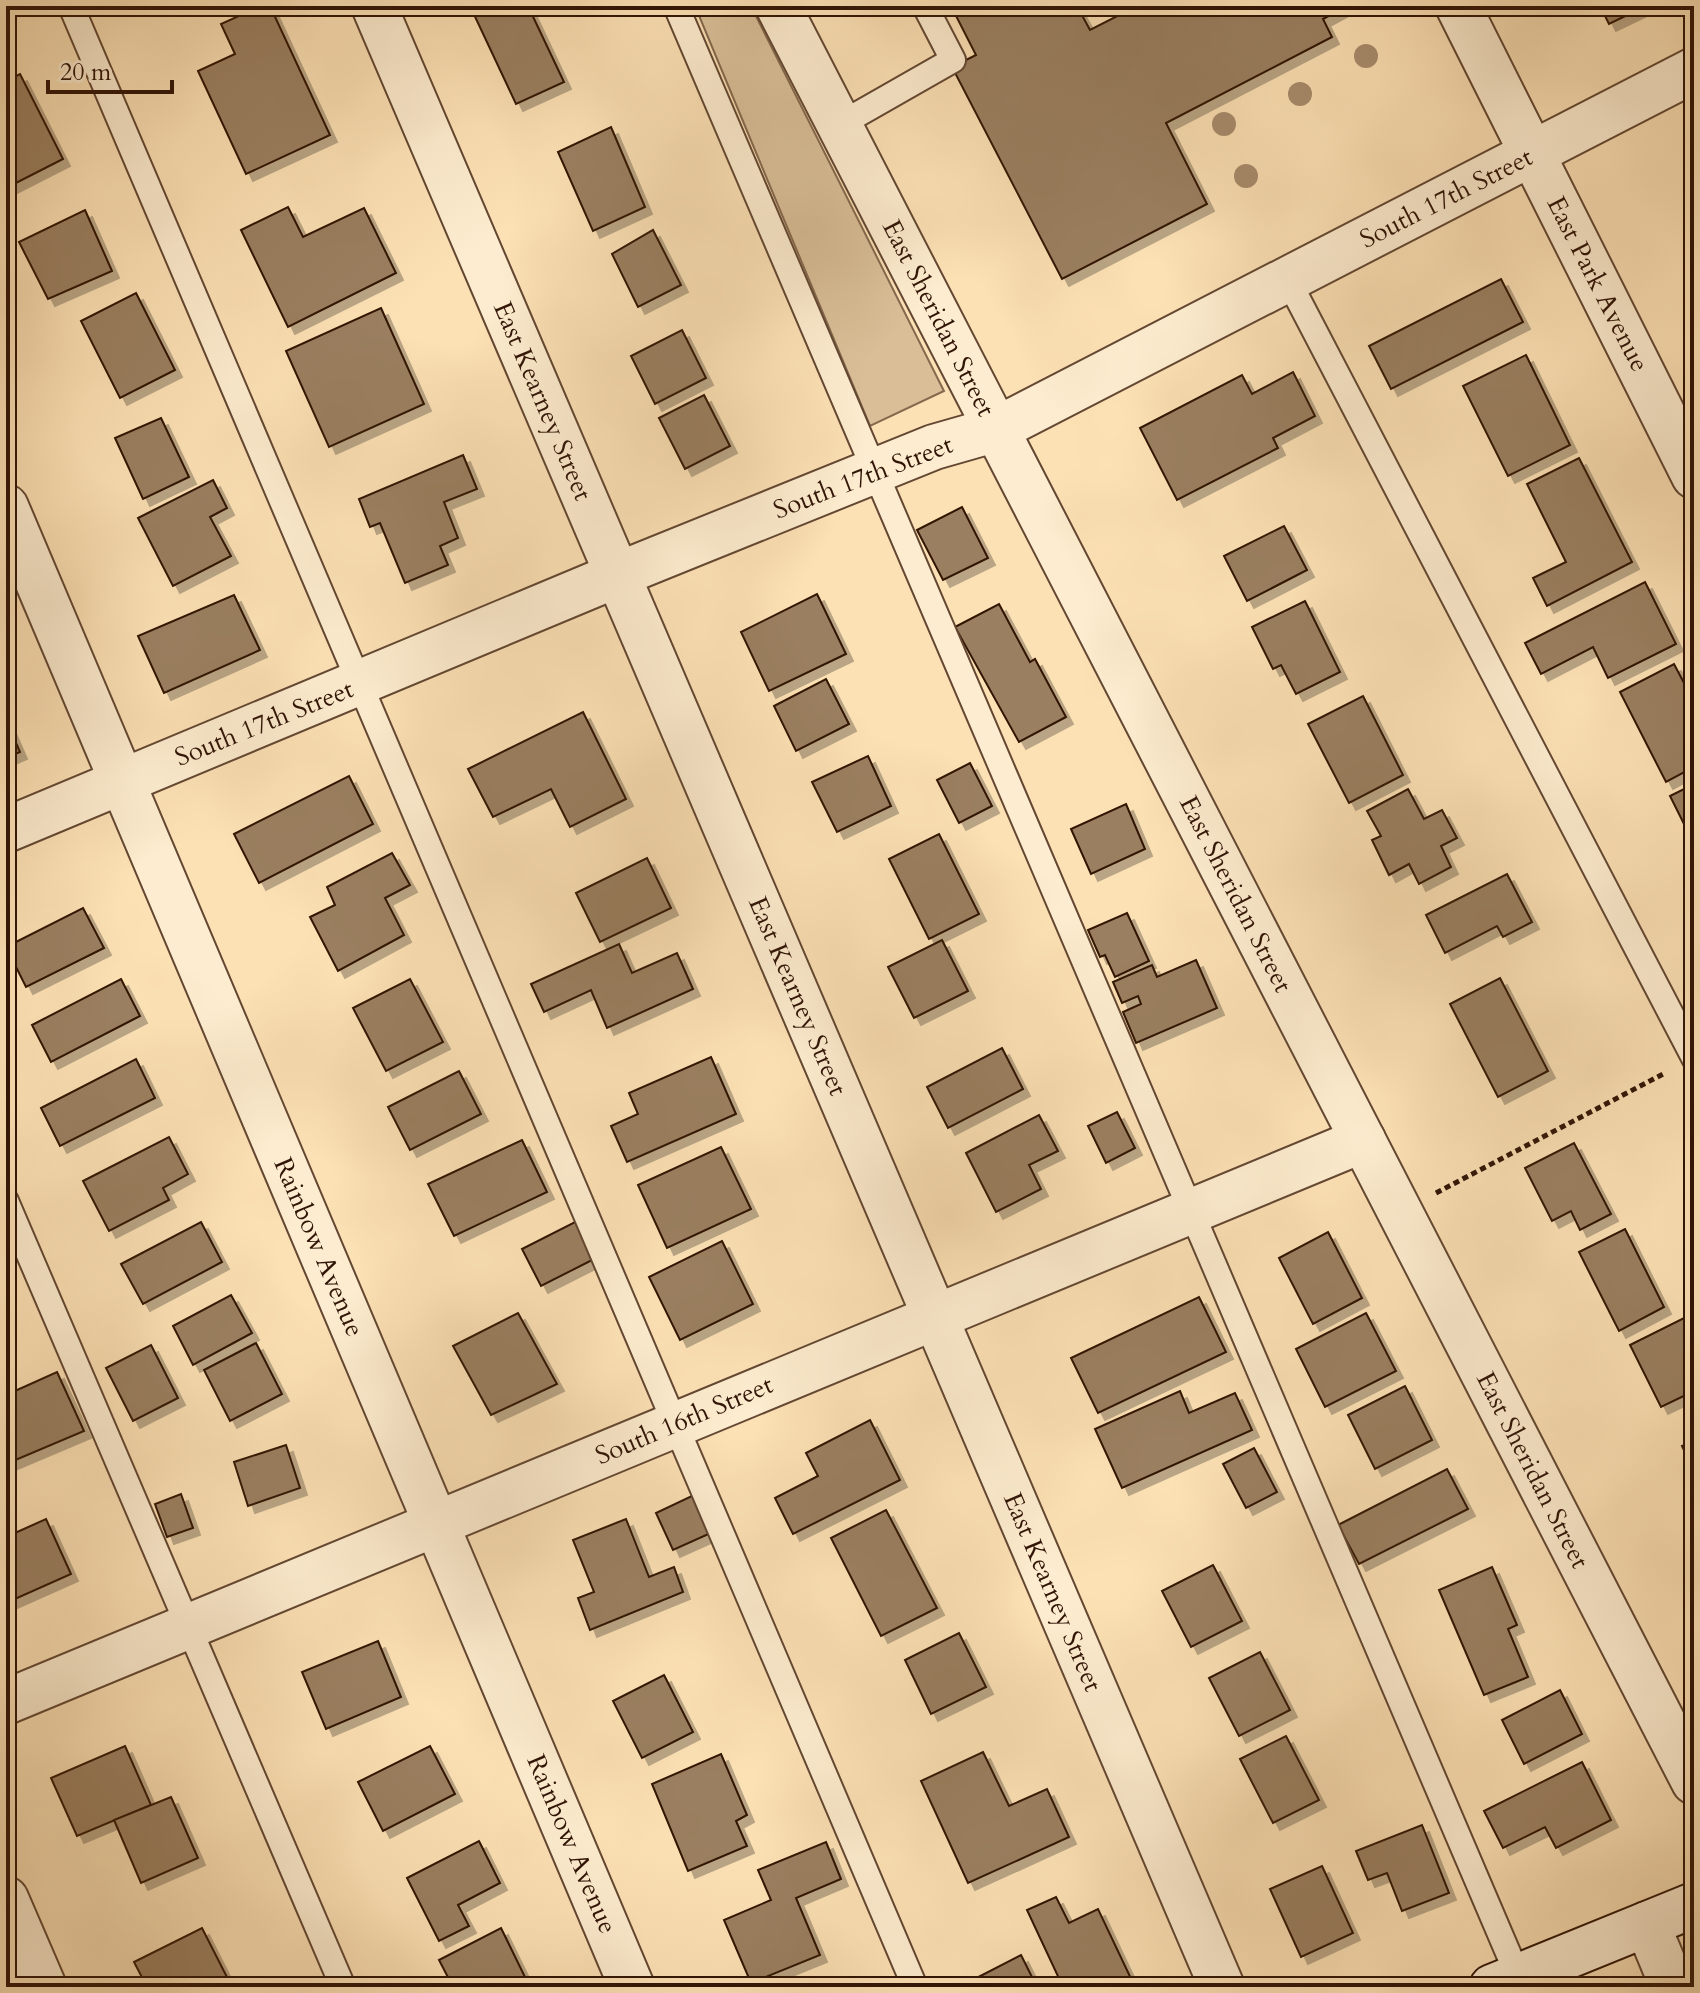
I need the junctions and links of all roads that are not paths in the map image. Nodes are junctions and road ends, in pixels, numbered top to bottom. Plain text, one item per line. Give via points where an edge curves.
1 (71, 6) edge
2 (374, 6) edge
3 (676, 6) edge
4 (778, 6) edge
5 (925, 6) edge
6 (1458, 6) edge
7 (1694, 70) edge
8 (839, 125) junction
9 (1533, 154) junction
10 (1288, 280) junction
11 (997, 429) junction
12 (876, 470) junction
13 (1694, 476) edge
14 (6, 507) edge
15 (617, 575) junction
16 (360, 684) junction
17 (122, 782) junction
18 (6, 830) edge
19 (1694, 1058) edge
20 (1363, 1140) junction
21 (6, 1201) edge
22 (1189, 1211) junction
23 (934, 1315) junction
24 (676, 1425) junction
25 (436, 1523) junction
26 (189, 1626) junction
27 (6, 1702) edge
28 (1694, 1782) edge
29 (6, 1899) edge
30 (1694, 1905) edge
31 (1647, 1924) junction
32 (1505, 1982) edge
33 (44, 1987) edge
34 (343, 1987) edge
35 (632, 1987) edge
36 (915, 1987) edge
37 (1222, 1987) edge
38 (1673, 1987) edge

1 - 16 lane
2 - 15 street, East Kearney Street
3 - 12 lane
4 - 8 street, East Sheridan Street
5 - 8 lane via 953,60
6 - 9 street, East Park Avenue
7 - 9 street, South 17th Street
8 - 11 street, East Sheridan Street
9 - 10 street, South 17th Street
9 - 13 street, East Park Avenue
10 - 11 street, South 17th Street
10 - 19 lane
11 - 12 street, South 17th Street
11 - 20 street, East Sheridan Street
12 - 15 street, South 17th Street
12 - 22 lane
14 - 17 street, Rainbow Avenue
15 - 16 street, South 17th Street
15 - 23 street, East Kearney Street
16 - 17 street, South 17th Street
16 - 24 lane
17 - 18 street, South 17th Street
17 - 25 street, Rainbow Avenue
20 - 22 street, South 16th Street
20 - 28 street, East Sheridan Street
21 - 26 lane
22 - 23 street, South 16th Street
22 - 32 lane
23 - 24 street, South 16th Street
23 - 37 street, East Kearney Street
24 - 25 street, South 16th Street
24 - 36 lane
25 - 26 street, South 16th Street
25 - 35 street, Rainbow Avenue
26 - 27 street, South 16th Street
26 - 34 lane
29 - 33 street
30 - 31 street
31 - 32 street
31 - 38 street

